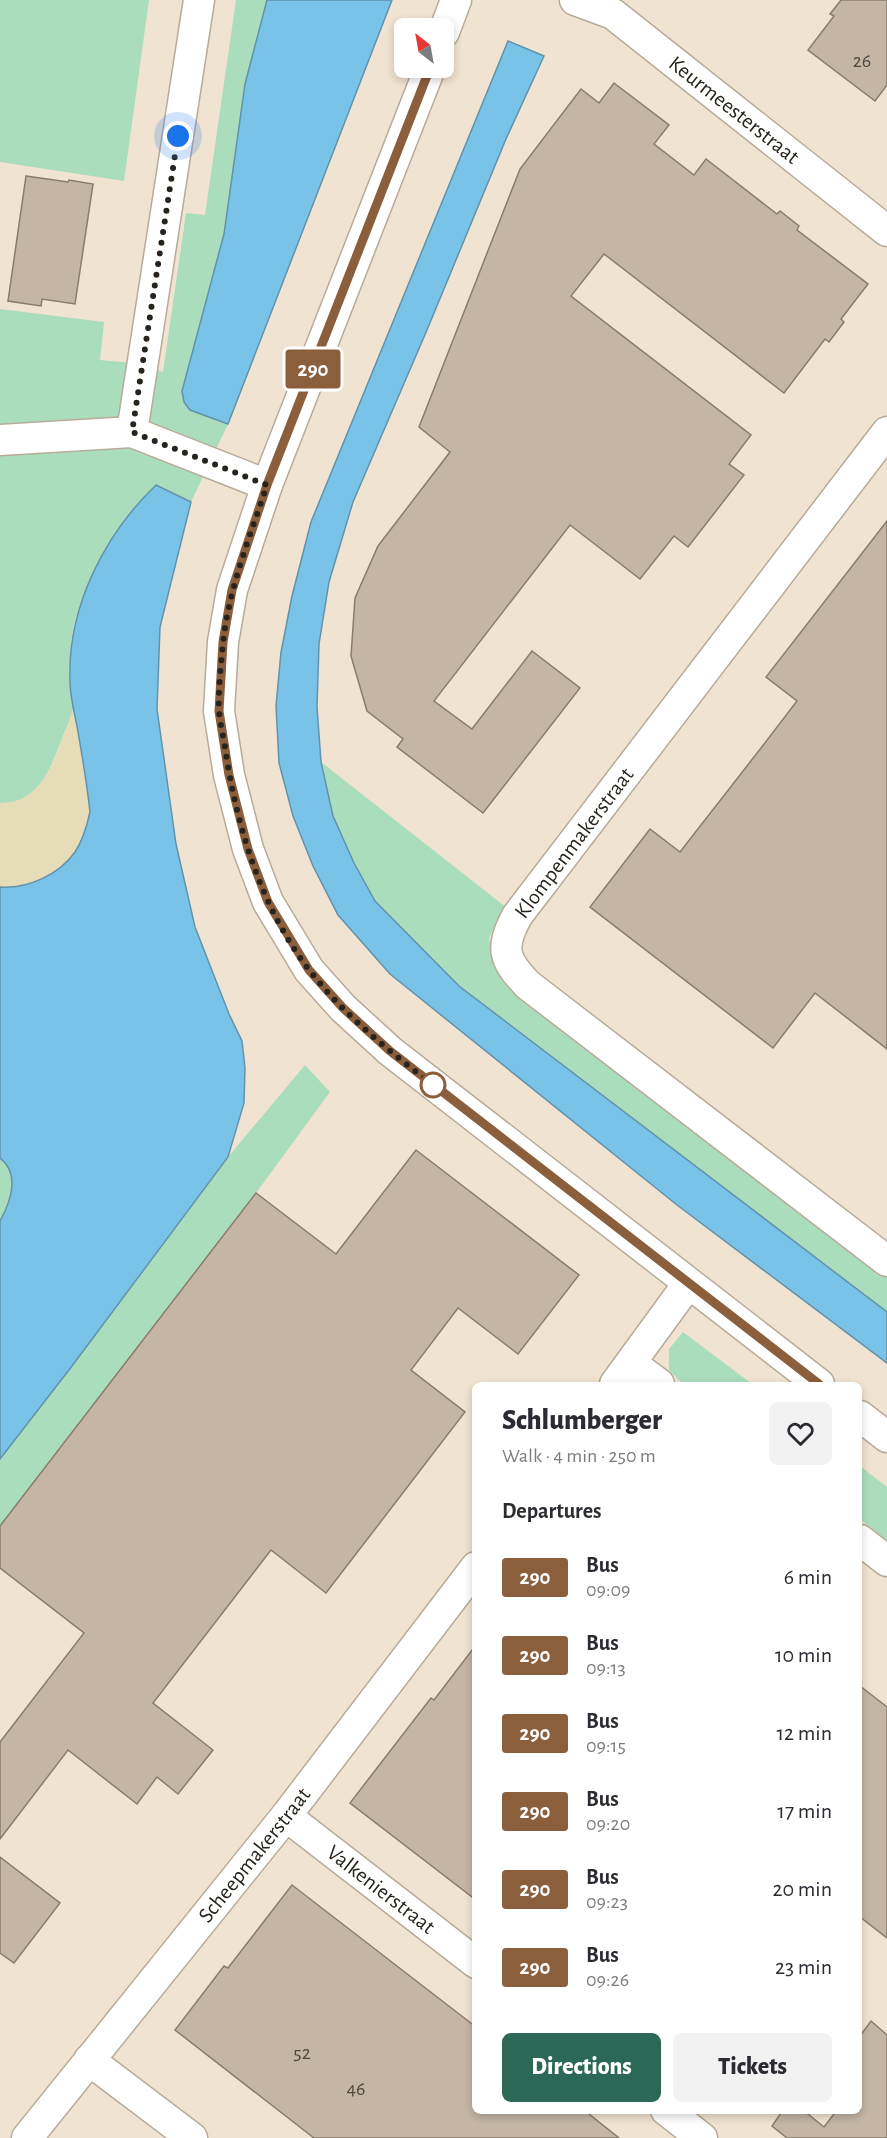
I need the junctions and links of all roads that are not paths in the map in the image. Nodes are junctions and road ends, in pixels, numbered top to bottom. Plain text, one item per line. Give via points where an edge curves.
1 (199, 0) edge
2 (456, 0) edge
3 (575, 0) edge
4 (449, 18) edge
5 (426, 78) edge
6 (887, 231) edge
7 (132, 432) junction
8 (887, 432) edge
9 (0, 440) edge
10 (267, 485) junction
11 (887, 1261) edge
12 (688, 1284) junction
13 (623, 1374) edge
14 (652, 1382) edge
15 (816, 1382) edge
16 (862, 1418) edge
17 (887, 1437) edge
18 (862, 1542) edge
19 (887, 1561) edge
20 (472, 1572) edge
21 (286, 1816) junction
22 (472, 1960) edge
23 (89, 2060) junction
24 (671, 2114) edge
25 (27, 2138) edge
26 (192, 2138) edge
27 (702, 2138) edge

1 - 7 street
2 - 4 street
3 - 6 street, Keurmeesterstraat via 612,14
5 - 10 street
7 - 9 street
7 - 10 street
8 - 11 street, Klompenmakerstraat via 517,916 507,935 506,952 515,971 528,985
10 - 12 street via 232,590 223,642 219,711 229,775 248,849 268,902 309,970 390,1051
12 - 13 street
12 - 15 street
13 - 14 street
16 - 17 street
18 - 19 street
20 - 21 street, Scheepmakerstraat
21 - 22 street, Valkenierstraat
21 - 23 street, Scheepmakerstraat
23 - 25 street, Scheepmakerstraat
23 - 26 street
24 - 27 street

